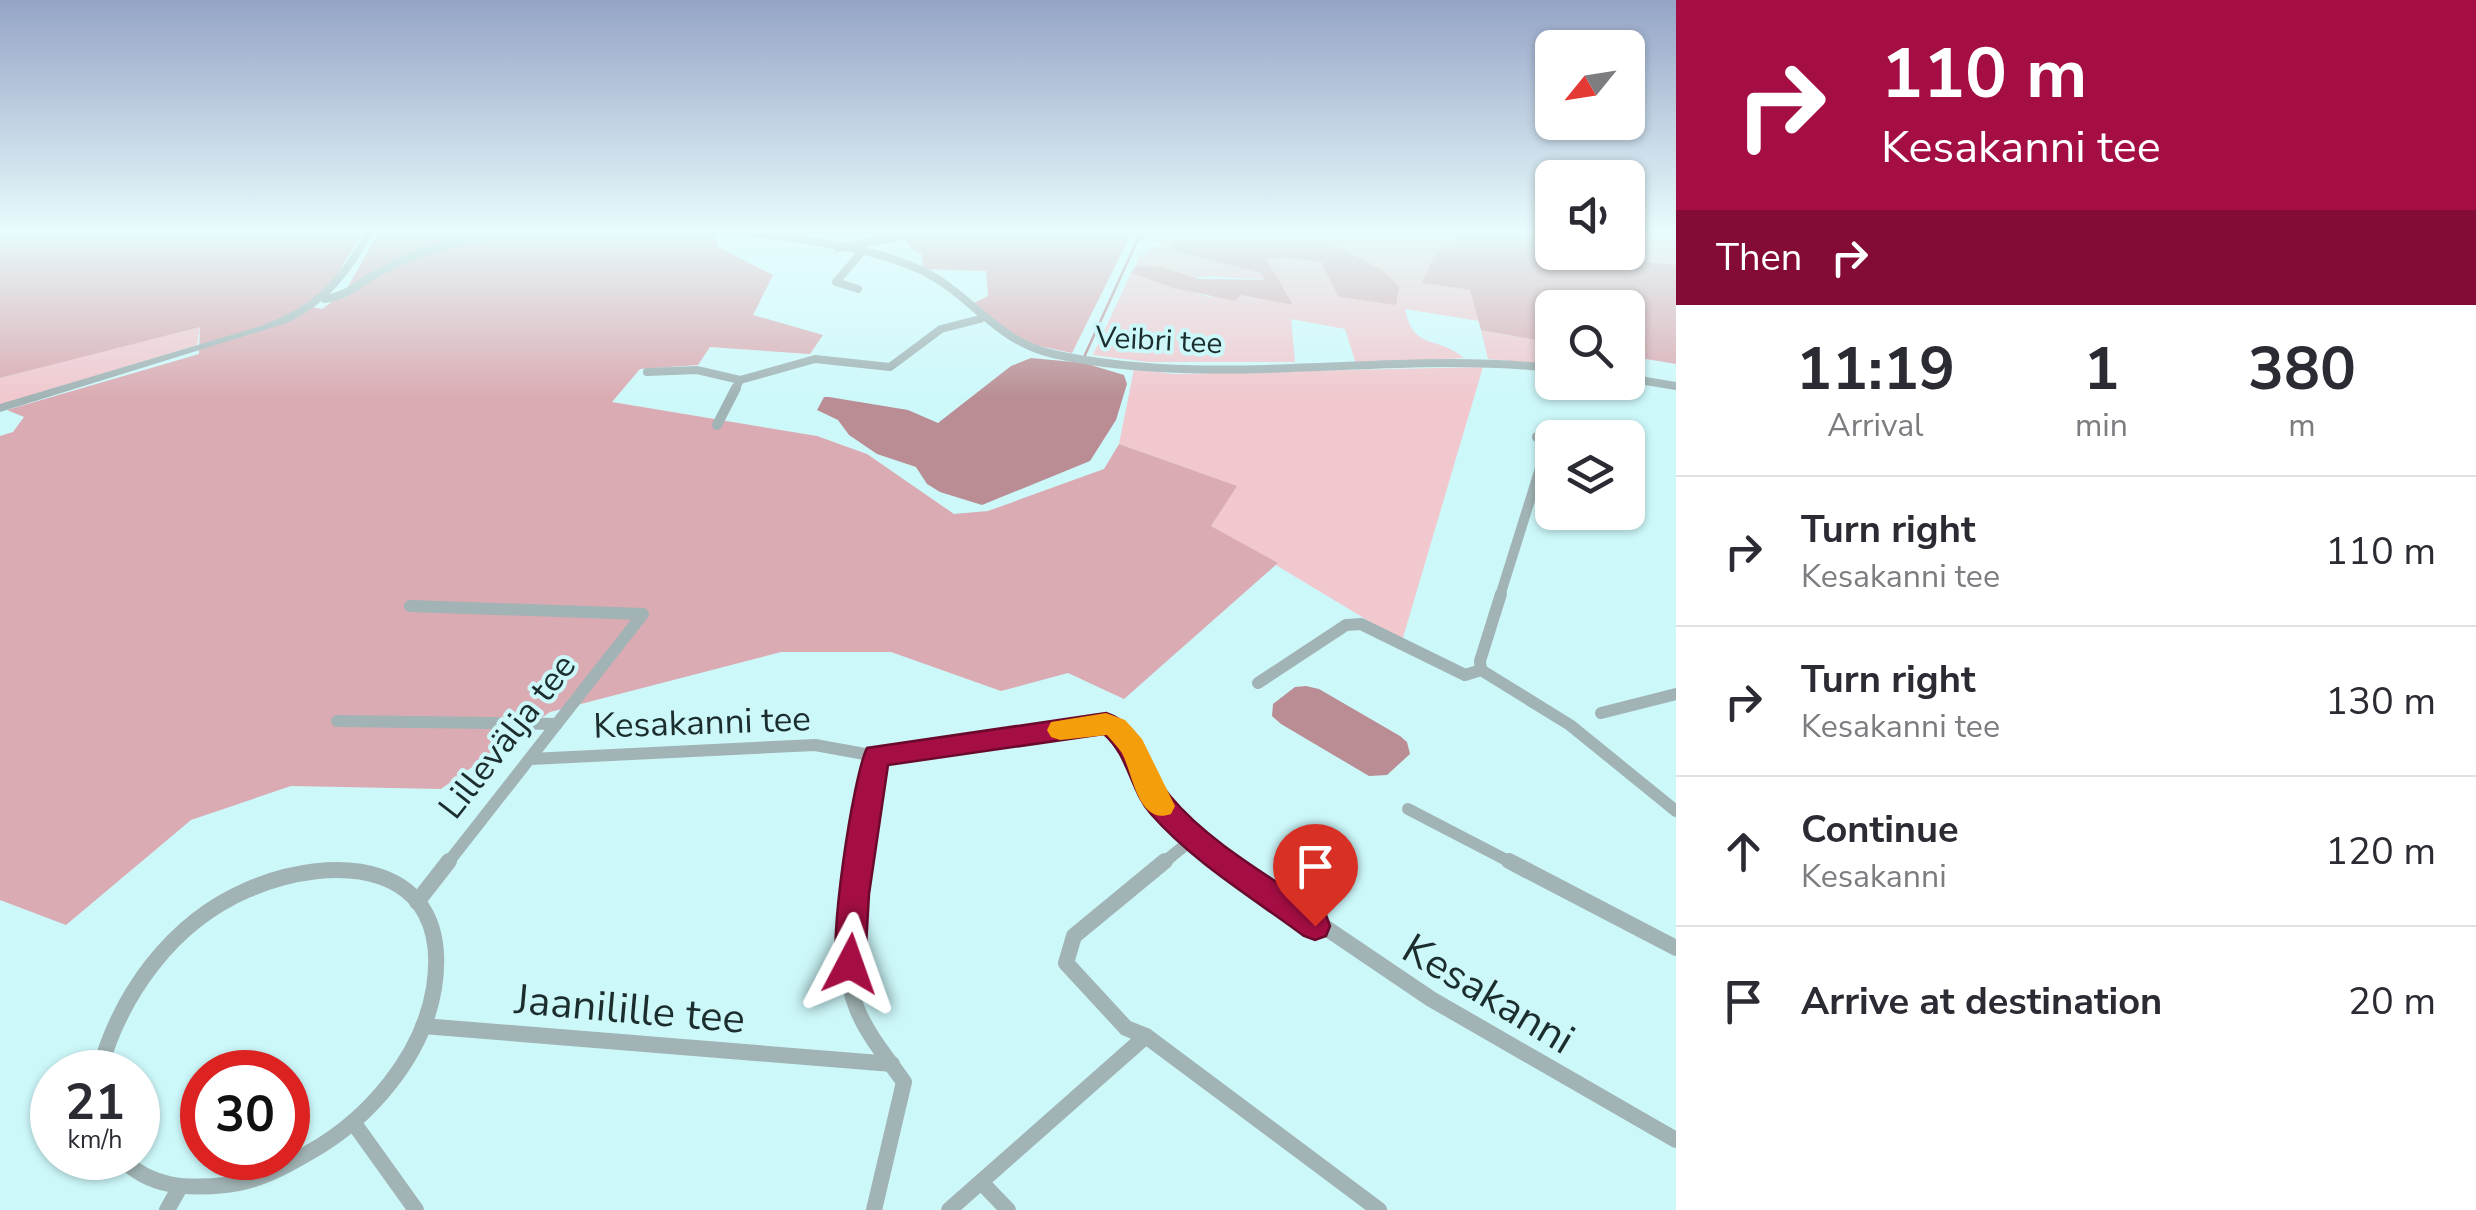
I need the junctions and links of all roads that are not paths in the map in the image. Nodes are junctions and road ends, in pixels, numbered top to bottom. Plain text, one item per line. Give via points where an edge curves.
1 (333, 286) edge
2 (358, 286) edge
3 (850, 286) edge
4 (944, 286) edge
5 (858, 289) dead end
6 (324, 299) junction
7 (980, 319) junction
8 (1535, 366) edge
9 (647, 372) dead end
10 (740, 380) junction
11 (1645, 381) edge
12 (1676, 386) edge
13 (0, 408) edge
14 (717, 425) dead end
15 (1535, 494) edge
16 (410, 606) dead end
17 (1481, 670) junction
18 (1258, 683) dead end
19 (1676, 694) edge
20 (1600, 713) dead end
21 (338, 722) dead end
22 (556, 724) junction
23 (876, 756) junction
24 (531, 759) junction
25 (1408, 809) dead end
26 (1676, 811) edge
27 (1195, 838) junction
28 (1272, 896) joint
29 (418, 902) junction
30 (1676, 948) edge
31 (423, 1026) junction
32 (1146, 1036) junction
33 (105, 1050) edge
34 (892, 1064) junction
35 (353, 1122) junction
36 (1676, 1140) edge
37 (151, 1180) edge
38 (981, 1182) junction
39 (180, 1188) junction
40 (167, 1210) edge
41 (416, 1210) edge
42 (874, 1210) edge
43 (949, 1210) edge
44 (1008, 1210) edge
45 (1379, 1210) edge

1 - 6 street
2 - 6 street
3 - 5 street
4 - 7 street, Veibri tee
6 - 13 street via 262,330
7 - 8 street, Veibri tee via 1009,340 1048,353 1157,366
7 - 10 street via 940,329 890,366 816,359
9 - 10 street via 697,370
10 - 14 street
11 - 12 street
15 - 17 street
16 - 22 street, Lillevälja tee via 643,614
17 - 18 street via 1465,676 1361,624 1346,625
17 - 26 street via 1570,725
19 - 20 street
21 - 22 street
22 - 24 street, Lillevälja tee
23 - 24 street, Kesakanni tee via 815,745
23 - 27 street, Kesakanni tee via 1106,724 1132,747 1158,803
23 - 34 street via 850,964 863,1023
24 - 29 street, Lillevälja tee
25 - 30 street
27 - 28 street, Kesakanni tee
27 - 32 street via 1074,936 1066,964 1126,1028
28 - 36 street, Kesakanni via 1532,1062
29 - 31 street via 437,959
29 - 33 street via 386,878 339,868 284,876 227,901 149,968 111,1028
31 - 34 street, Jaanilille tee
31 - 35 street via 395,1076
32 - 38 street
32 - 45 street
34 - 42 street via 904,1082
35 - 39 street via 267,1175
35 - 41 street
37 - 39 street
38 - 43 street
38 - 44 street
39 - 40 street

